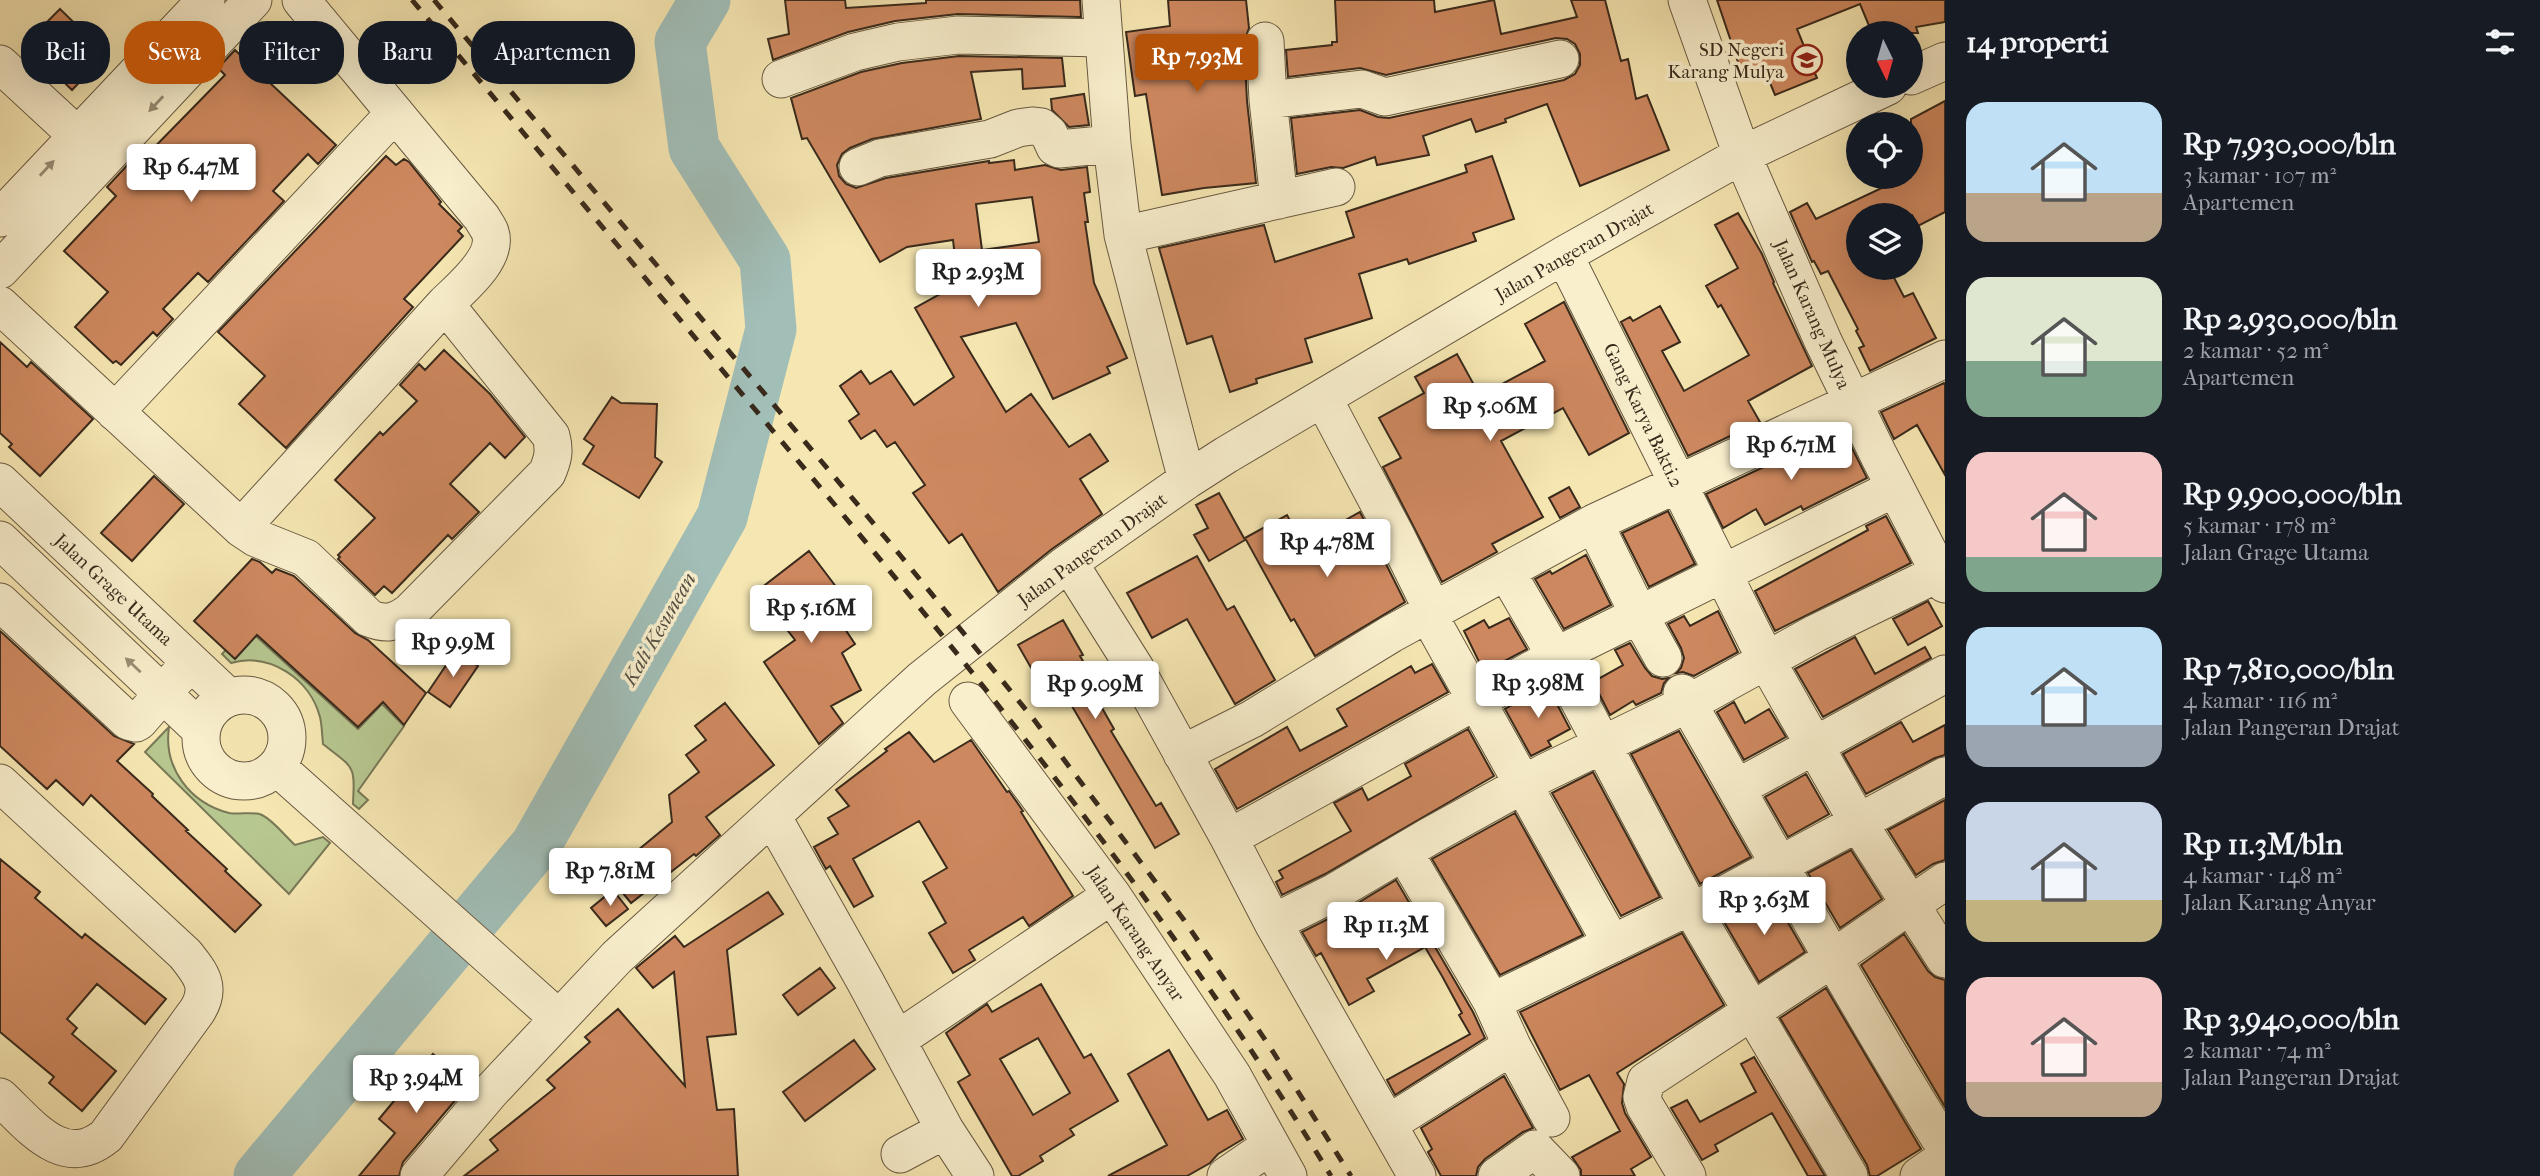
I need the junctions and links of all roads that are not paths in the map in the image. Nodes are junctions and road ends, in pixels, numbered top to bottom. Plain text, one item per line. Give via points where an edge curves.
1 (206, 0) edge
2 (253, 0) edge
3 (301, 0) edge
4 (1101, 0) edge
5 (1687, 0) edge
6 (1103, 38) junction
7 (1265, 41) dead end
8 (1560, 59) dead end
9 (1945, 61) edge
10 (0, 64) edge
11 (1923, 71) edge
12 (781, 79) dead end
13 (1863, 98) edge
14 (1268, 100) junction
15 (395, 113) junction
16 (1112, 144) junction
17 (90, 148) junction
18 (1742, 155) junction
19 (858, 167) dead end
20 (1336, 187) dead end
21 (1279, 200) junction
22 (0, 218) edge
23 (1124, 235) junction
24 (1564, 255) junction
25 (0, 270) edge
26 (445, 304) junction
27 (0, 305) edge
28 (1945, 359) edge
29 (1323, 398) junction
30 (1853, 404) junction
31 (115, 412) junction
32 (1187, 480) junction
33 (0, 482) edge
34 (1678, 483) junction
35 (1895, 488) junction
36 (1594, 523) junction
37 (241, 528) junction
38 (0, 540) edge
39 (1060, 569) junction
40 (1506, 570) junction
41 (1722, 575) junction
42 (1943, 576) edge
43 (0, 603) edge
44 (1431, 612) junction
45 (1639, 615) junction
46 (1556, 657) junction
47 (1663, 658) dead end
48 (1766, 660) junction
49 (191, 661) junction
50 (1945, 674) edge
51 (162, 693) junction
52 (228, 697) junction
53 (1686, 698) junction
54 (968, 701) dead end
55 (1476, 701) junction
56 (200, 729) junction
57 (1813, 745) junction
58 (1602, 746) junction
59 (1182, 754) junction
60 (277, 767) junction
61 (1945, 776) edge
62 (0, 783) edge
63 (1523, 785) junction
64 (1737, 788) junction
65 (772, 816) junction
66 (1859, 824) junction
67 (1229, 838) junction
68 (1404, 852) junction
69 (1778, 866) junction
70 (1945, 881) edge
71 (1112, 895) junction
72 (1909, 904) junction
73 (1692, 909) junction
74 (1273, 923) junction
75 (1612, 944) junction
76 (1833, 958) junction
77 (1945, 959) edge
78 (1492, 1002) junction
79 (1751, 1012) junction
80 (558, 1018) junction
81 (897, 1040) junction
82 (1512, 1046) junction
83 (6, 1115) edge
84 (1551, 1118) dead end
85 (1388, 1124) junction
86 (945, 1130) junction
87 (1945, 1147) edge
88 (900, 1154) dead end
89 (1945, 1158) edge
90 (1279, 1161) edge
91 (419, 1176) edge
92 (975, 1176) edge
93 (1226, 1176) edge
94 (1417, 1176) edge
95 (1497, 1176) edge
96 (1561, 1176) edge
97 (1687, 1176) edge
98 (1849, 1176) edge
99 (1919, 1176) edge

1 - 17 street
2 -> 17 street
3 - 15 street
4 - 6 street
5 - 18 street, Jalan Karang Mulya
6 - 12 street via 958,35 898,42
6 - 16 street
7 - 14 street
8 - 14 street via 1385,97 1363,89
9 - 11 street
10 - 17 street
13 - 18 street, Jalan Pangeran Drajat
14 - 21 street
15 - 26 street via 491,234 480,269
15 - 31 street
16 - 19 street via 1059,149 1049,134 1032,126 990,139 880,158
16 - 23 street
22 -> 17 street
17 - 25 street
18 - 24 street, Jalan Pangeran Drajat
18 - 30 street, Jalan Karang Mulya
20 - 21 street
21 - 23 street
23 - 32 street
24 - 29 street, Jalan Pangeran Drajat
24 - 34 street, Gang Karya Bakti.2
26 - 37 street
26 - 37 street via 551,436 553,458 547,473 396,622 369,618 306,558
27 - 31 street
28 - 30 street
29 - 32 street, Jalan Pangeran Drajat
29 - 44 street
30 - 34 street
30 - 35 street, Jalan Karang Mulya
31 - 37 street
32 - 39 street, Jalan Pangeran Drajat
33 - 49 street, Jalan Grage Utama
34 - 36 street
34 - 41 street, Gang Karya Bakti.2
35 - 41 street
35 - 42 street, Jalan Karang Mulya
36 - 40 street
36 - 45 street
51 -> 38 street
39 - 59 street via 1135,668
39 - 65 street, Jalan Pangeran Drajat via 922,678
40 - 44 street
40 - 46 street
41 - 45 street
41 - 48 street, Gang Karya Bakti.2
42 - 48 street
43 - 51 street via 128,722 139,721
44 - 55 street
44 - 59 street via 1252,719
45 - 46 street
45 - 47 street
46 - 55 street
46 - 58 street
48 - 53 street
48 - 57 street, Gang Karya Bakti.2
49 - 51 street
49 - 52 street, Jalan Grage Utama
50 - 57 street
51 - 56 street
52 - 56 street via 215,704
52 - 60 street via 247,694 266,700 280,713 287,731 286,750
53 - 58 street
53 - 64 street
54 - 71 street, Jalan Karang Anyar
55 - 63 street
55 - 67 street
56 - 60 street via 204,757 224,777 253,781
57 - 64 street
57 - 66 street, Gang Karya Bakti.2
58 - 63 street
58 - 73 street
59 - 67 street
60 - 80 street
61 - 66 street
62 - 83 street via 185,954 205,988 197,1011 97,1143 63,1148
63 - 68 street
63 - 75 street
64 - 69 street
65 - 80 street, Jalan Pangeran Drajat via 617,957
65 - 81 street
66 - 69 street
66 - 72 street, Gang Karya Bakti.2
67 - 74 street
68 - 74 street
68 - 78 street
69 - 73 street
69 - 76 street
70 - 72 street
71 - 81 street
71 - 90 street, Jalan Karang Anyar via 1232,1075
72 - 76 street
72 - 77 street, Gang Karya Bakti.2
73 - 75 street
73 - 79 street
74 - 85 street
75 - 78 street
76 - 79 street
76 - 87 street
78 - 82 street
79 - 97 street via 1652,1075 1643,1087 1645,1105
79 - 98 street
80 - 91 street, Jalan Pangeran Drajat
81 - 86 street
82 - 84 street
82 - 85 street
85 - 94 street
86 - 88 street
86 - 92 street
89 - 99 street
90 - 93 street
95 - 96 street via 1535,1149

